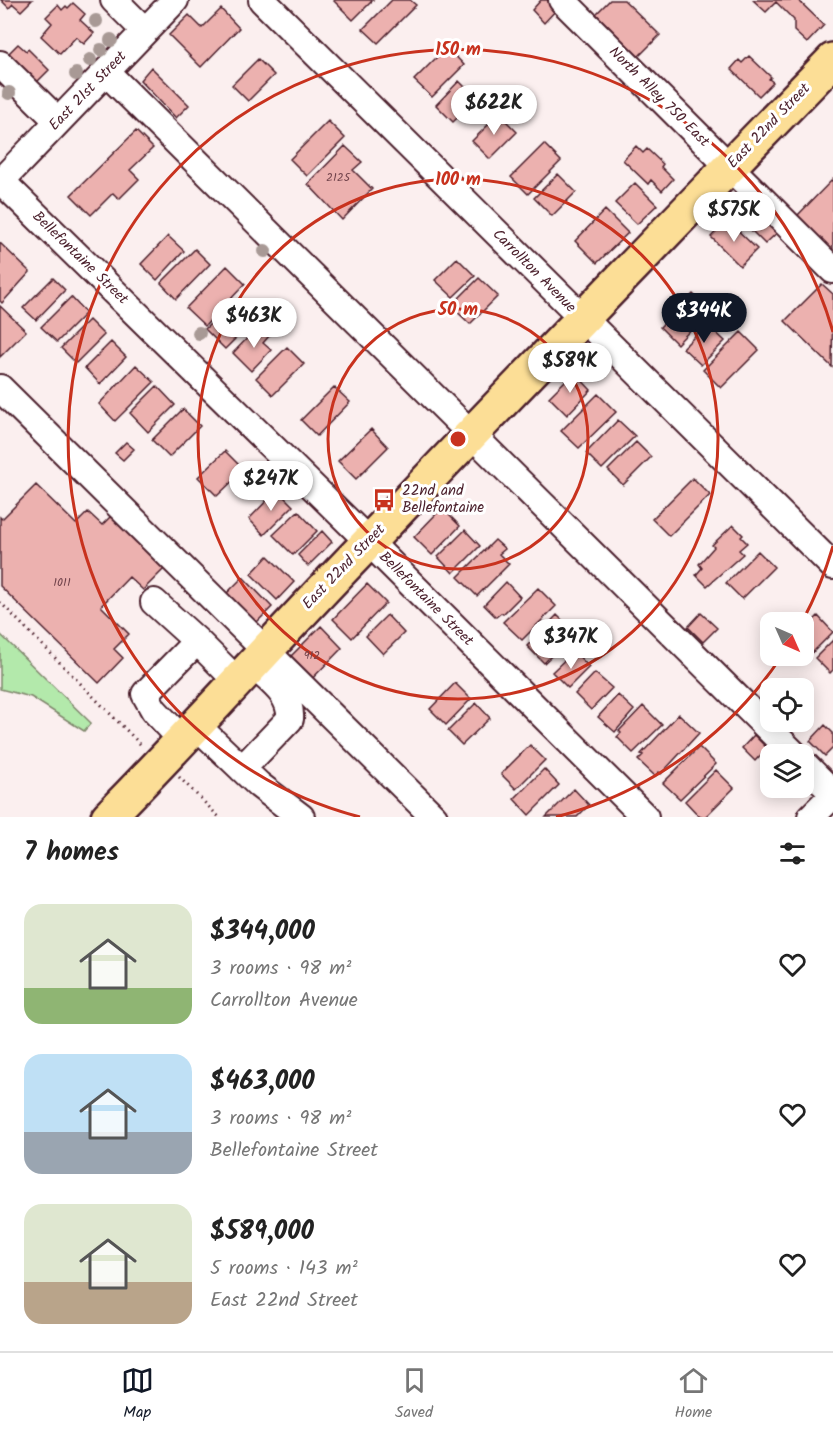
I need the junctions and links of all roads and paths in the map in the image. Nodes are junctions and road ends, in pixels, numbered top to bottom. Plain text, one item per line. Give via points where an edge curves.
1 (114, 0) edge
2 (176, 0) edge
3 (262, 0) edge
4 (562, 0) edge
5 (145, 31) junction
6 (833, 60) edge
7 (0, 63) edge
8 (106, 72) junction
9 (58, 121) junction
10 (730, 167) junction
11 (0, 182) edge
12 (833, 270) edge
13 (583, 319) junction
14 (0, 388) edge
15 (471, 435) junction
16 (368, 542) junction
17 (833, 566) edge
18 (0, 602) edge
19 (154, 602) dead end
20 (197, 641) junction
21 (252, 665) junction
22 (784, 744) edge
23 (184, 746) junction
24 (145, 748) dead end
25 (242, 769) junction
26 (814, 774) edge
27 (833, 794) edge
28 (108, 817) edge
29 (219, 817) edge
30 (302, 817) edge
31 (434, 817) edge
32 (645, 817) edge
33 (811, 817) edge

1 - 5 street
2 - 5 street, East 21st Street
3 - 13 street, Carrollton Avenue
4 - 10 street, North Alley 750 East
5 - 8 street, East 21st Street
6 - 10 main road, East 22nd Street
7 - 9 street
8 - 9 street, East 21st Street
8 - 15 street
9 - 11 street, East 21st Street
10 - 12 street, North Alley 750 East
10 - 13 main road, East 22nd Street
11 - 16 street, Bellefontaine Street
13 - 15 main road, East 22nd Street
13 - 17 street, Carrollton Avenue
14 - 21 street
15 - 16 main road, East 22nd Street
15 - 22 street
16 - 21 main road, East 22nd Street
16 - 32 street, Bellefontaine Street
18 - 24 path
19 - 20 street
20 - 21 street
20 - 23 street via 146,694
21 - 23 main road, East 22nd Street
21 - 25 street via 286,696 290,719
21 - 31 street
23 - 25 street
23 - 28 main road, East 22nd Street
23 - 29 path
25 - 30 street
26 - 27 street
27 - 33 street

